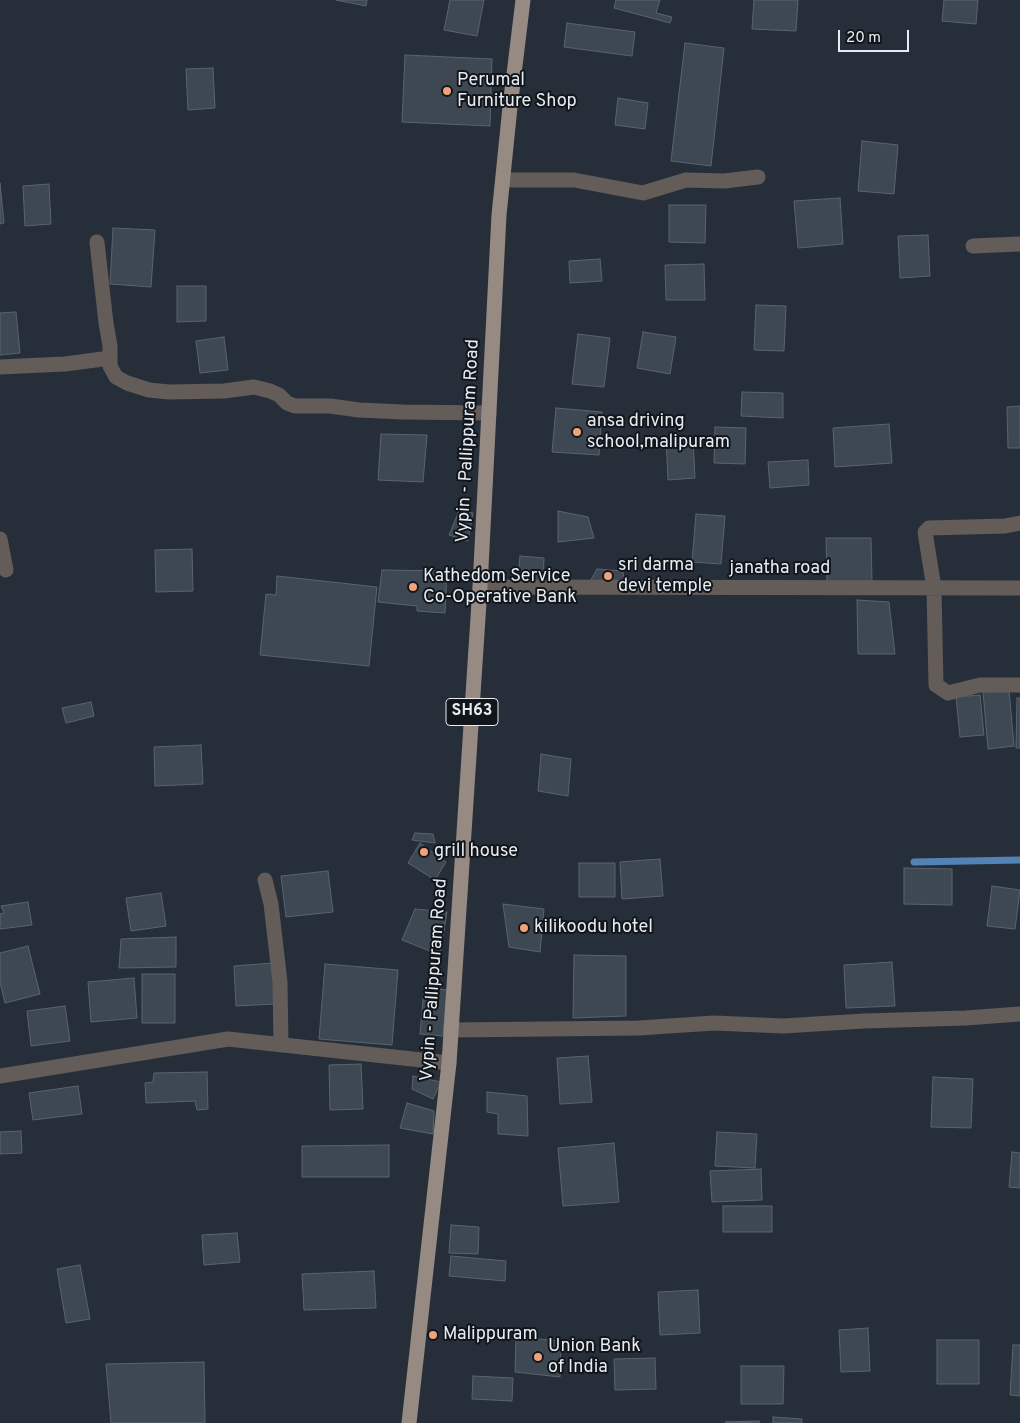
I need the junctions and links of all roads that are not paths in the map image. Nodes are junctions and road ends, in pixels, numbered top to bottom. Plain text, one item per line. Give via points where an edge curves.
1 (523, 0) edge
2 (758, 177) dead end
3 (503, 180) junction
4 (97, 242) dead end
5 (1020, 244) edge
6 (973, 246) dead end
7 (110, 358) junction
8 (0, 367) edge
9 (489, 413) junction
10 (1020, 523) edge
11 (0, 539) edge
12 (6, 570) dead end
13 (480, 587) junction
14 (934, 588) junction
15 (1020, 588) edge
16 (1020, 685) edge
17 (265, 880) dead end
18 (1020, 1014) edge
19 (452, 1030) junction
20 (281, 1045) junction
21 (449, 1063) junction
22 (0, 1076) edge
23 (409, 1423) edge

1 - 3 main road, Vypin - Pallippuram Road / SH63
2 - 3 street via 724,181 686,180 643,193 574,180
3 - 9 main road, Vypin - Pallippuram Road / SH63
4 - 7 street
5 - 6 street
7 - 8 street
7 - 9 street via 116,377 149,390 224,391 254,387 270,390 295,406 445,414
9 - 13 main road, Vypin - Pallippuram Road / SH63
10 - 14 street via 929,528 925,532
11 - 12 street
13 - 14 street, janatha road
13 - 19 main road, Vypin - Pallippuram Road / SH63
14 - 15 street, janatha road
14 - 16 street via 936,685 948,692 980,685
17 - 20 street via 280,982
18 - 19 street via 783,1026 714,1023 639,1028
19 - 21 main road, Vypin - Pallippuram Road / SH63
20 - 21 street
20 - 22 street via 228,1039
21 - 23 main road, Vypin - Pallippuram Road / SH63

